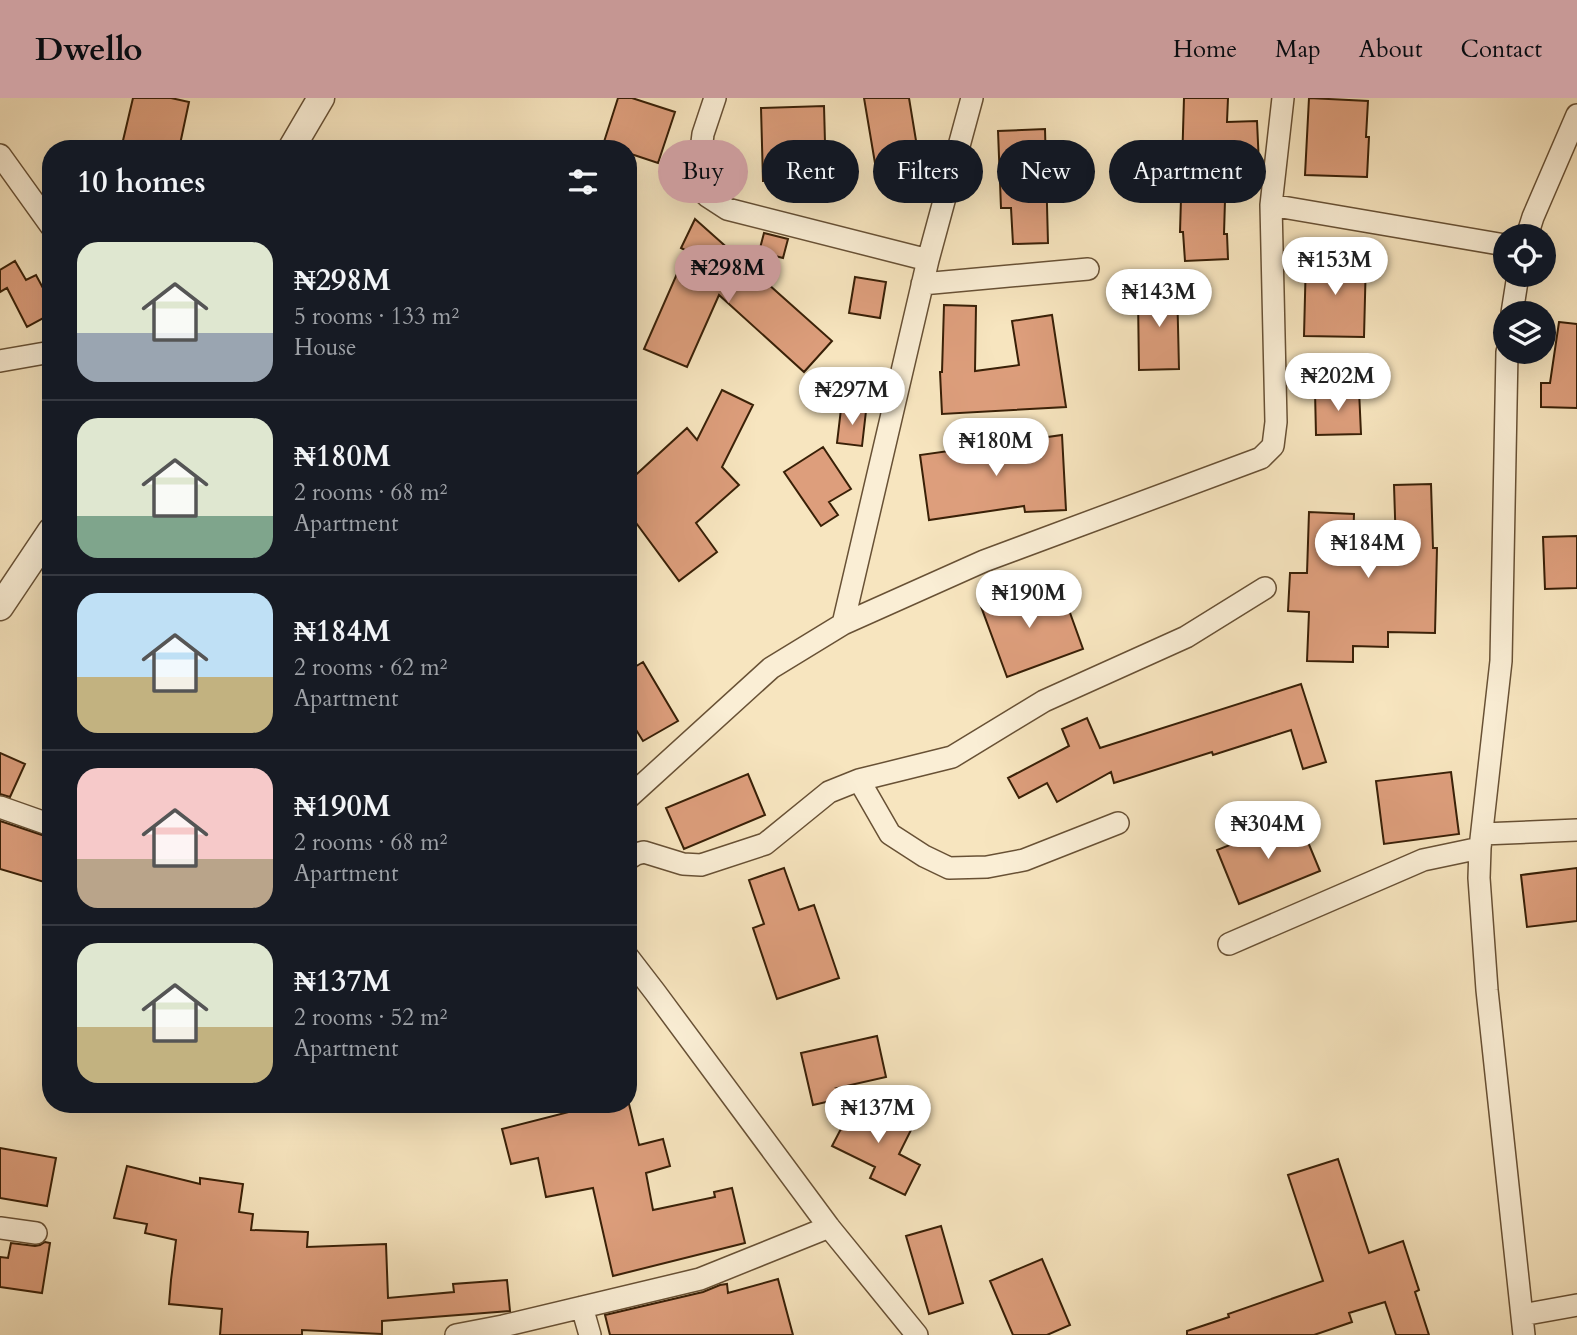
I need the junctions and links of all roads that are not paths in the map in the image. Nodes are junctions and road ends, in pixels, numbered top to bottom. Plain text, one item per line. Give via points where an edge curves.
1 (321, 98) edge
2 (715, 98) edge
3 (972, 98) edge
4 (1283, 98) edge
5 (1577, 116) edge
6 (296, 140) edge
7 (0, 155) edge
8 (1270, 205) junction
9 (42, 213) edge
10 (1531, 224) edge
11 (1493, 243) edge
12 (928, 260) junction
13 (1088, 269) dead end
14 (922, 284) junction
15 (42, 354) edge
16 (0, 361) edge
17 (1507, 364) edge
18 (42, 544) edge
19 (1265, 588) dead end
20 (0, 607) edge
21 (843, 624) junction
22 (859, 780) junction
23 (637, 790) edge
24 (0, 807) edge
25 (42, 822) edge
26 (1118, 822) dead end
27 (1577, 830) edge
28 (1481, 841) junction
29 (637, 854) edge
30 (1229, 944) dead end
31 (637, 969) edge
32 (829, 1227) junction
33 (0, 1228) edge
34 (36, 1233) dead end
35 (1577, 1305) edge
36 (582, 1307) junction
37 (1523, 1325) edge
38 (456, 1335) edge
39 (590, 1335) edge
40 (917, 1335) edge

1 - 6 street
2 - 12 street via 703,134 699,167 707,196 727,209
3 - 12 street
4 - 8 street
5 - 10 street
7 - 9 street
8 - 11 street
8 - 21 street via 1276,422 1273,446 1261,458 984,561
12 - 14 street
13 - 14 street
14 - 21 street
15 - 16 street
17 - 28 street via 1501,661
18 - 20 street
19 - 22 street via 1186,637 1044,701 951,757
21 - 23 street via 771,668
22 - 26 street via 890,834 949,868 1024,860
22 - 29 street via 829,792 765,844 701,864
24 - 25 street
27 - 28 street
28 - 30 street via 1423,860
28 - 37 street via 1487,990
31 - 32 street
32 - 36 street via 700,1279
32 - 40 street
33 - 34 street
35 - 37 street
36 - 38 street
36 - 39 street

